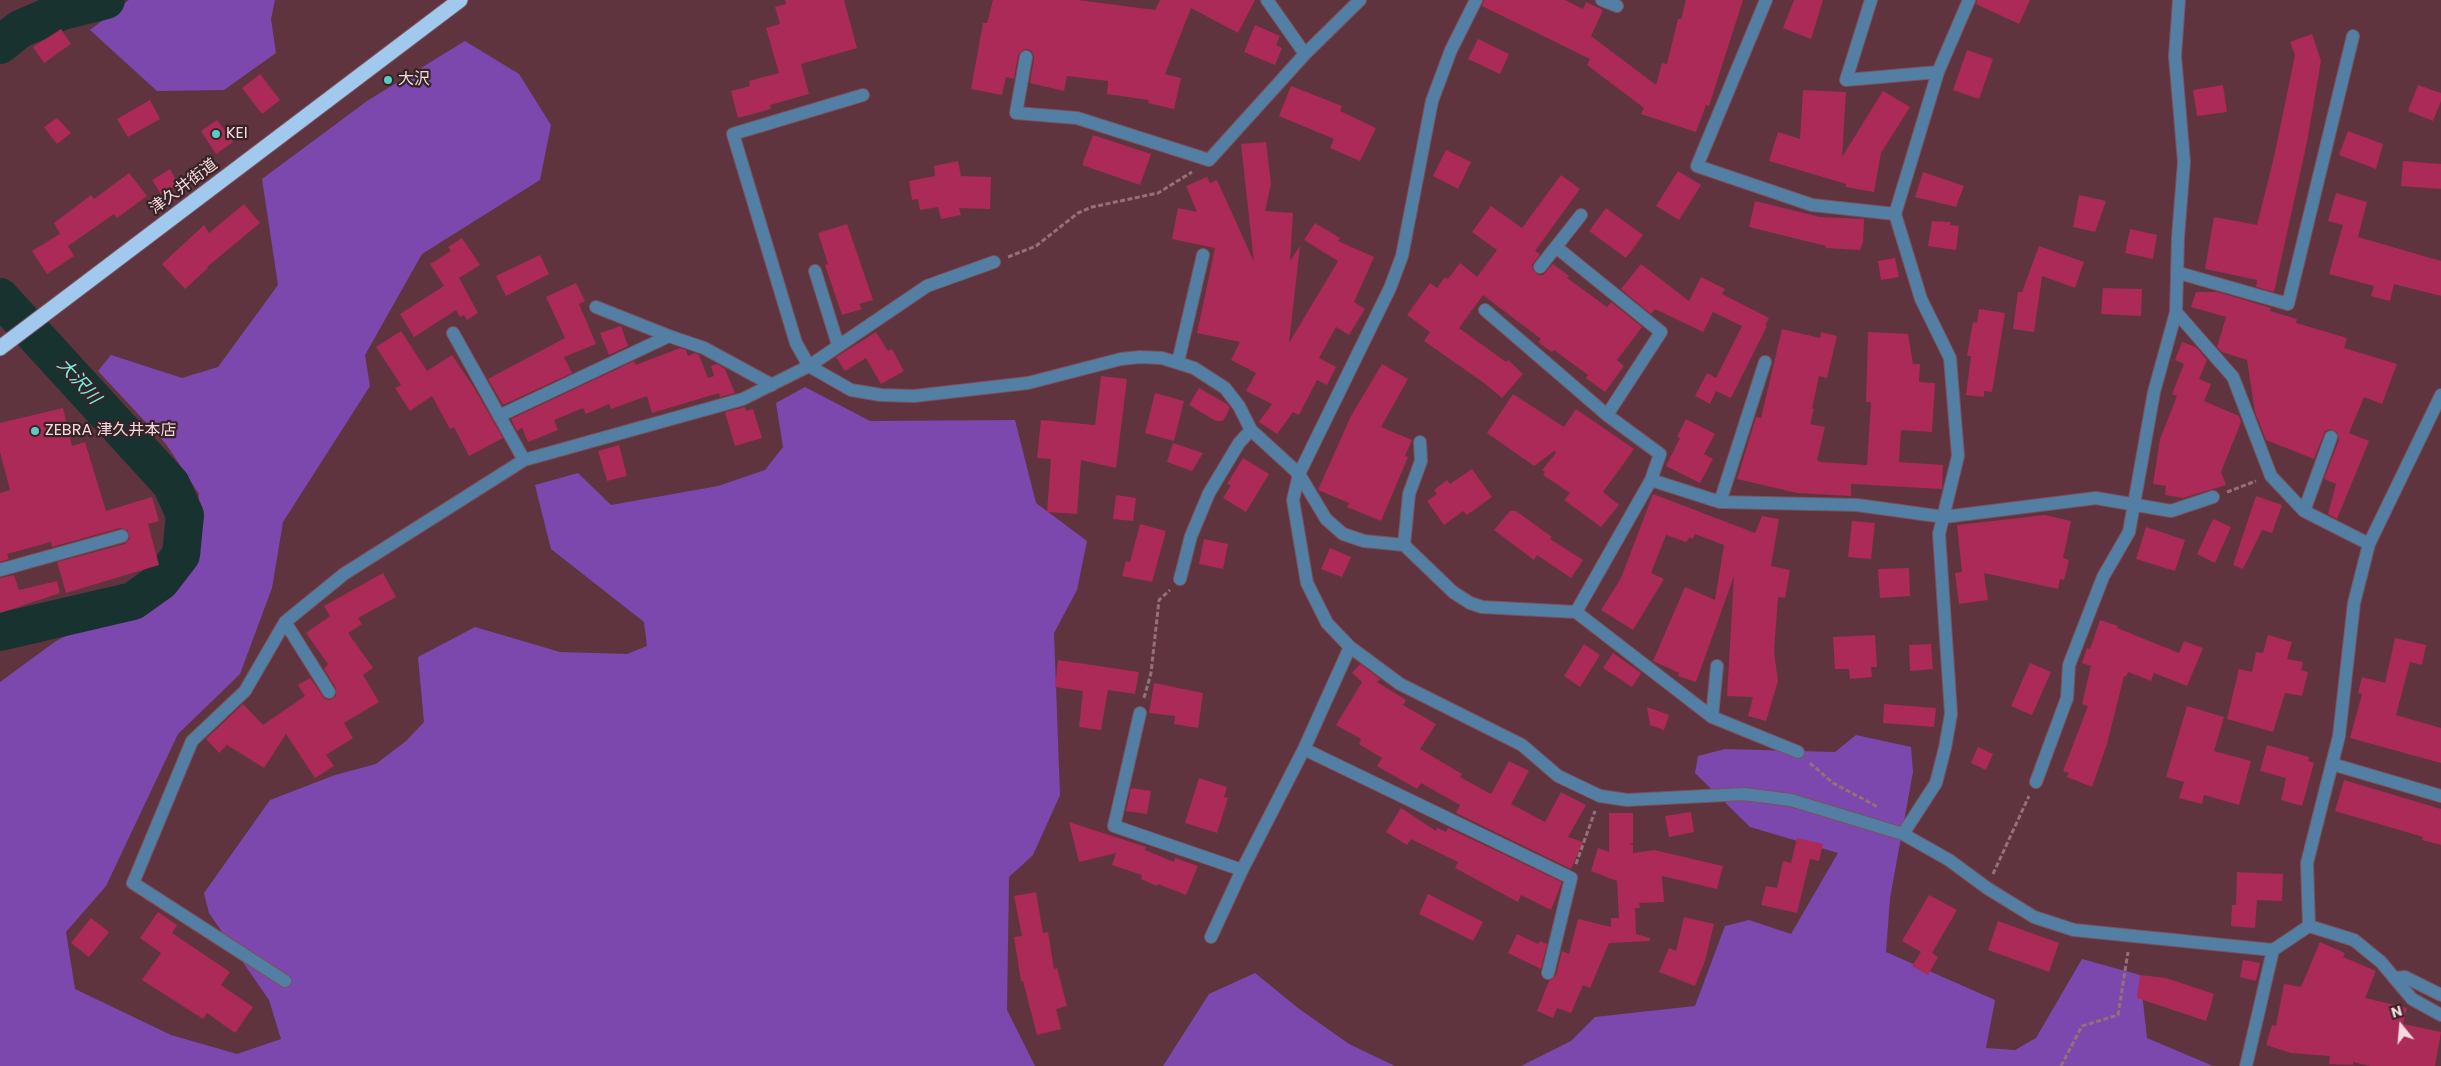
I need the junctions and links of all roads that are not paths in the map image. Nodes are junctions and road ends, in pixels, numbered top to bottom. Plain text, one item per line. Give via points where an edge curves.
1 (460, 0) edge
2 (1267, 0) edge
3 (1360, 0) edge
4 (1476, 0) edge
5 (1602, 0) edge
6 (1766, 0) edge
7 (1871, 0) edge
8 (1969, 0) edge
9 (2179, 0) edge
10 (1616, 6) dead end
11 (2353, 36) dead end
12 (1305, 54) junction
13 (1026, 57) dead end
14 (1938, 72) junction
15 (863, 95) dead end
16 (1895, 214) junction
17 (1581, 215) dead end
18 (1556, 247) junction
19 (1203, 255) dead end
20 (994, 262) road end
21 (1540, 267) dead end
22 (814, 271) dead end
23 (2179, 273) junction
24 (596, 307) dead end
25 (1485, 310) dead end
26 (2176, 312) junction
27 (453, 334) dead end
28 (669, 336) junction
29 (4, 345) edge
30 (838, 345) junction
31 (1178, 362) junction
32 (1765, 362) dead end
33 (809, 366) junction
34 (772, 385) junction
35 (2441, 395) edge
36 (1607, 415) junction
37 (499, 416) junction
38 (1251, 430) junction
39 (2331, 437) dead end
40 (1420, 442) dead end
41 (524, 460) junction
42 (1299, 474) junction
43 (1651, 480) junction
44 (2213, 497) road end
45 (1720, 502) junction
46 (2133, 503) junction
47 (2304, 511) junction
48 (1944, 517) junction
49 (122, 536) dead end
50 (2369, 544) junction
51 (1404, 545) junction
52 (0, 570) edge
53 (1180, 579) road end
54 (1576, 612) junction
55 (285, 622) junction
56 (1350, 647) junction
57 (1717, 666) dead end
58 (329, 692) dead end
59 (1140, 713) road end
60 (1712, 717) junction
61 (1304, 749) junction
62 (1798, 752) road end
63 (2332, 764) junction
64 (2036, 782) road end
65 (2441, 796) edge
66 (1903, 834) junction
67 (1242, 870) junction
68 (2309, 926) junction
69 (1211, 937) dead end
70 (2273, 950) junction
71 (1548, 973) dead end
72 (2394, 978) junction
73 (285, 981) dead end
74 (2441, 995) edge
75 (2441, 1015) edge
76 (2246, 1066) edge

1 - 29 highway, 津久井街道
2 - 12 street
3 - 12 street
4 - 42 street via 1451,50 1432,101 1402,256 1390,288
5 - 10 street
6 - 16 street via 1697,166 1812,204
7 - 14 street via 1846,80
8 - 14 street
9 - 23 street via 2175,56 2184,162 2178,237
11 - 23 street via 2288,304
12 - 13 street via 1208,160 1077,118 1016,113
14 - 16 street
15 - 33 street via 733,134 796,343
16 - 48 street via 1920,299 1950,358 1958,456
17 - 18 street
18 - 21 street
18 - 36 street via 1661,332
19 - 31 street
20 - 30 street via 927,286
22 - 30 street
23 - 26 street
24 - 28 street
25 - 36 street
26 - 46 street via 2154,392
26 - 47 street via 2233,377 2271,476
27 - 37 street
28 - 34 street via 704,348
28 - 37 street
30 - 33 street
31 - 33 street via 1140,357 1028,383 914,396 851,390
31 - 38 street via 1225,388
32 - 45 street
33 - 34 street
34 - 41 street via 714,408
35 - 50 street
36 - 43 street via 1660,454
37 - 41 street
38 - 42 street
38 - 53 street via 1239,443 1209,493 1191,536
39 - 47 street
40 - 51 street via 1421,461 1410,494
41 - 55 street via 344,574
42 - 51 street via 1326,519 1343,534 1364,541
42 - 56 street via 1293,500 1307,583 1327,623
43 - 45 street
43 - 54 street
44 - 46 street via 2171,511
45 - 48 street via 1857,506
46 - 48 street via 2096,498
46 - 64 street via 2129,532 2103,577 2069,665 2067,698
47 - 50 street
48 - 66 street via 1939,534 1950,714 1936,783
49 - 52 street
50 - 63 street via 2354,603 2339,736
51 - 54 street via 1453,592 1470,603 1482,607
54 - 60 street
55 - 58 street
55 - 73 street via 245,691 192,741 133,883
56 - 61 street
56 - 66 street via 1400,684 1522,746 1558,776 1600,796 1627,800 1744,794 1791,800
57 - 60 street
59 - 67 street via 1114,826
60 - 62 street
61 - 67 street
61 - 71 street via 1571,878
63 - 65 street
63 - 68 street via 2307,863
66 - 70 street via 1949,860 2034,917 2074,930
67 - 69 street
68 - 70 street
68 - 72 street via 2354,940 2381,962
70 - 76 street
72 - 74 street via 2405,977
72 - 75 street via 2412,998

